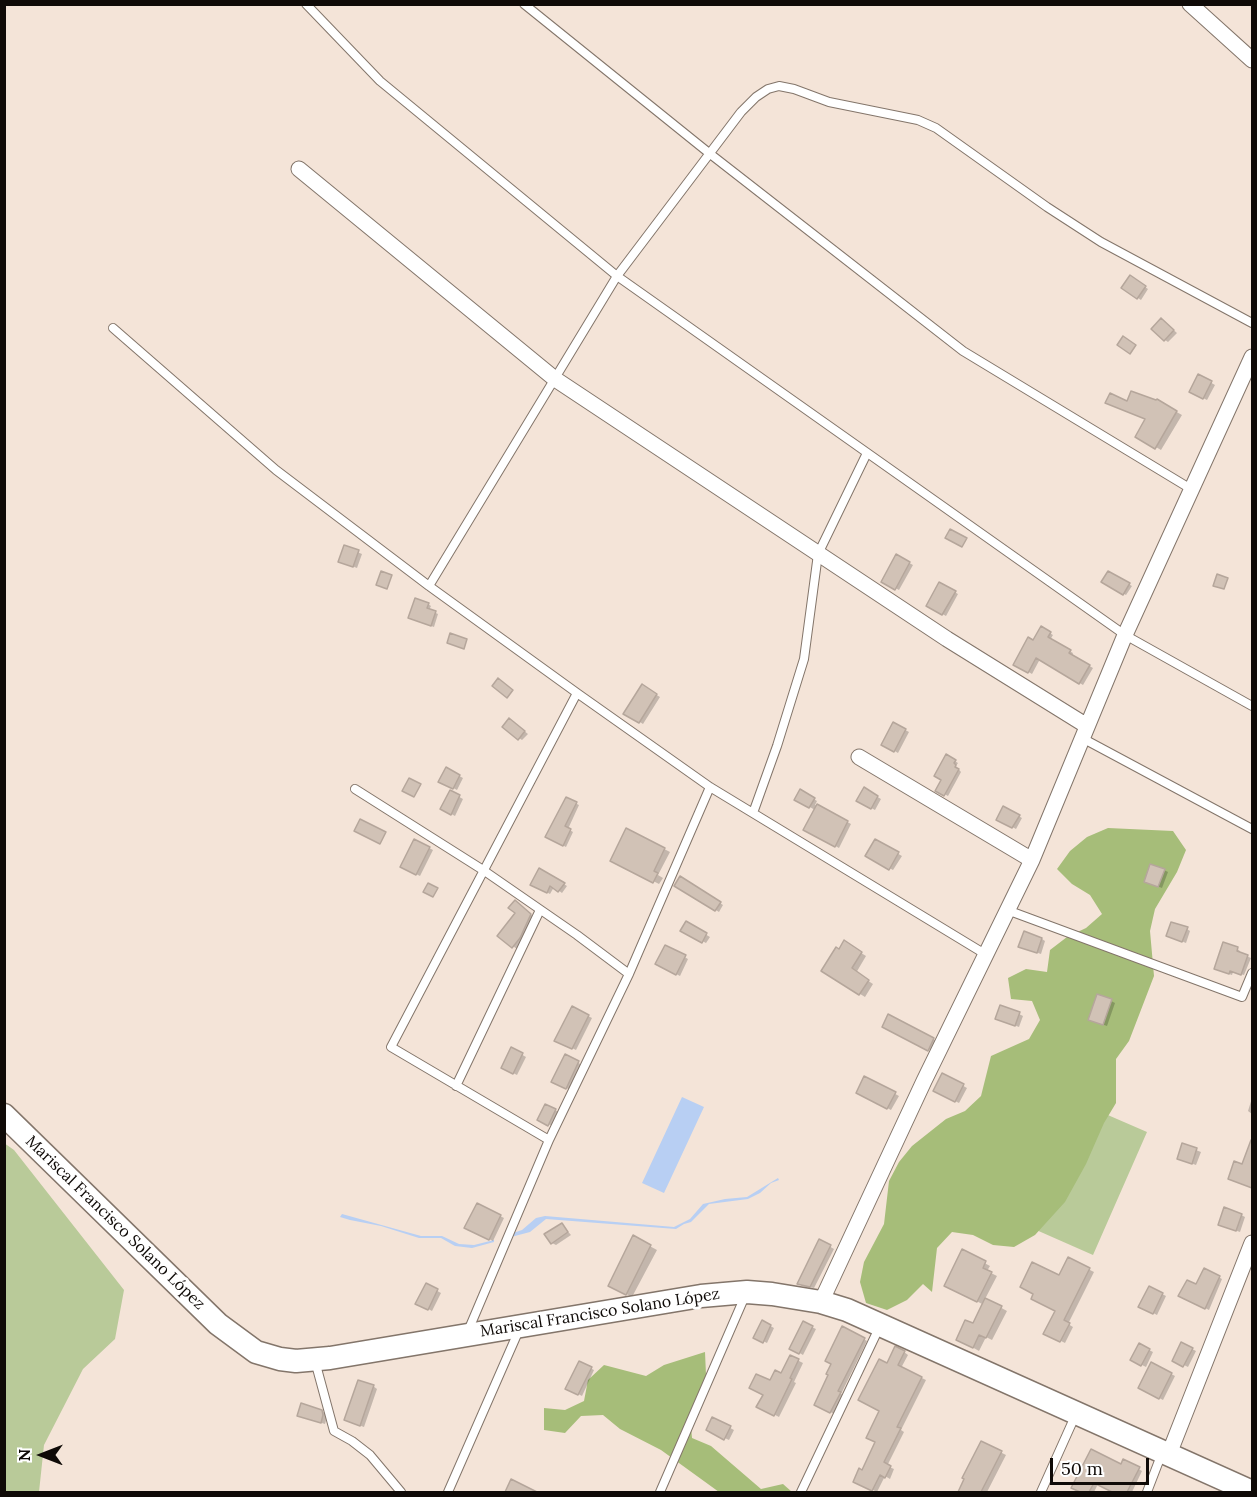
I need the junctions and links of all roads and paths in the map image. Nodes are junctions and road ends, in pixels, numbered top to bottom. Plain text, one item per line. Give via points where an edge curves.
1 (306, 4) edge
2 (524, 4) edge
3 (1190, 4) edge
4 (1252, 60) edge
5 (708, 153) junction
6 (299, 169) dead end
7 (617, 276) junction
8 (1252, 323) edge
9 (113, 328) dead end
10 (1252, 357) edge
11 (555, 379) junction
12 (867, 453) junction
13 (1191, 489) junction
14 (818, 554) junction
15 (429, 586) junction
16 (1125, 635) junction
17 (577, 693) junction
18 (1252, 706) edge
19 (1085, 732) junction
20 (859, 757) dead end
21 (710, 787) junction
22 (355, 789) dead end
23 (753, 813) junction
24 (1252, 829) edge
25 (1032, 860) junction
26 (483, 870) junction
27 (540, 910) junction
28 (1007, 910) junction
29 (985, 954) junction
30 (1252, 973) edge
31 (629, 974) junction
32 (456, 1086) junction
33 (4, 1115) edge
34 (549, 1140) junction
35 (1252, 1243) edge
36 (747, 1292) junction
37 (821, 1302) junction
38 (881, 1324) junction
39 (521, 1326) junction
40 (466, 1335) junction
41 (314, 1359) junction
42 (1076, 1412) junction
43 (1166, 1453) junction
44 (401, 1492) edge
45 (448, 1492) edge
46 (660, 1492) edge
47 (801, 1492) edge
48 (1041, 1492) edge
49 (1147, 1492) edge
50 (1252, 1492) edge

1 - 7 lane via 380,81
2 - 5 lane
3 - 4 street
5 - 7 lane
5 - 8 lane via 756,97 779,86 829,102 918,120 936,128 1101,242
5 - 13 lane via 963,351
6 - 11 street
7 - 11 lane
7 - 12 lane
9 - 15 lane via 276,470
10 - 13 street
11 - 14 street
11 - 15 lane
12 - 14 lane
12 - 16 lane
13 - 16 street
14 - 19 street
14 - 23 lane via 804,659
15 - 17 lane
16 - 18 lane
16 - 19 street
17 - 21 lane
17 - 26 lane
19 - 24 lane
19 - 25 street
20 - 25 street
21 - 23 lane
21 - 31 lane
22 - 26 lane
23 - 29 lane
25 - 28 street
26 - 27 lane
26 - 32 lane via 391,1047
27 - 31 lane
27 - 32 lane
28 - 29 street
28 - 30 lane via 1242,997
29 - 37 street
31 - 34 lane
32 - 34 lane
33 - 41 main road, Mariscal Francisco Solano López via 218,1324 256,1352 280,1359
34 - 40 lane
35 - 43 street
36 - 37 main road, Mariscal Francisco Solano López
36 - 39 main road, Mariscal Francisco Solano López
36 - 46 lane
37 - 38 main road, Mariscal Francisco Solano López
38 - 42 main road, Mariscal Francisco Solano López
38 - 47 lane
39 - 40 main road, Mariscal Francisco Solano López
39 - 45 lane
40 - 41 main road, Mariscal Francisco Solano López
41 - 44 lane via 334,1431 370,1455
42 - 43 main road, Mariscal Francisco Solano López
42 - 48 lane
43 - 49 lane
43 - 50 main road, Mariscal Francisco Solano López

